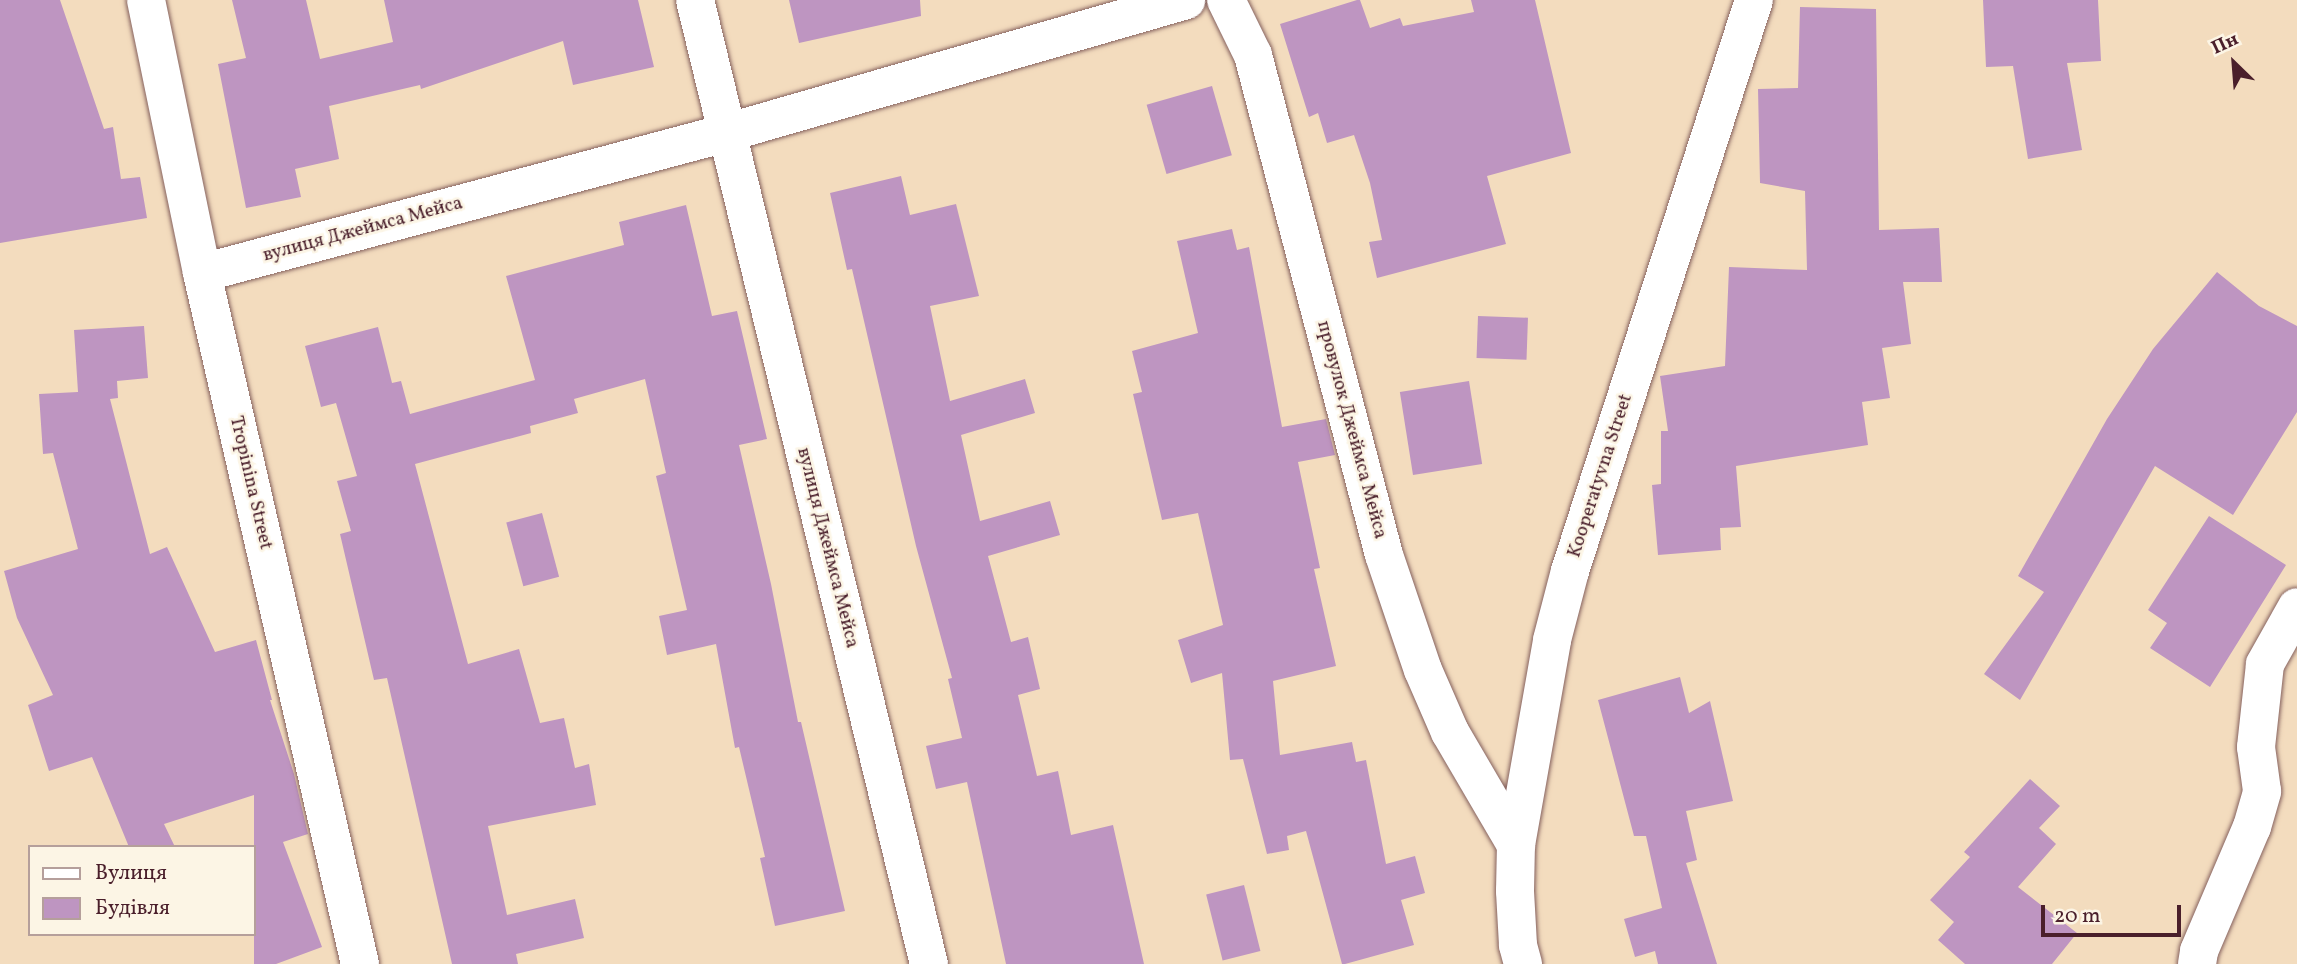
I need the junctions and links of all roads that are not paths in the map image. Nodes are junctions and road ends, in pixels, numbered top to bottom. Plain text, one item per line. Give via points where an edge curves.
1 (146, 0) edge
2 (695, 0) edge
3 (1186, 0) edge
4 (1226, 0) edge
5 (1754, 0) edge
6 (726, 133) junction
7 (202, 273) junction
8 (2297, 607) edge
9 (1516, 845) junction
10 (360, 964) edge
11 (929, 964) edge
12 (1523, 964) edge
13 (2197, 964) edge

1 - 7 street, Tropinina Street
2 - 6 street, вулиця Джеймса Мейса
3 - 6 street, вулиця Джеймса Мейса
4 - 9 street, провулок Джеймса Мейса via 1253,55 1384,555 1423,670 1450,732
5 - 9 street, Kooperatyvna Street via 1570,571 1552,640
6 - 7 street, вулиця Джеймса Мейса
6 - 11 street, вулиця Джеймса Мейса
7 - 10 street, Tropinina Street
8 - 13 street via 2265,664 2256,747 2262,790 2252,827
9 - 12 street, Kooperatyvna Street via 1518,945

